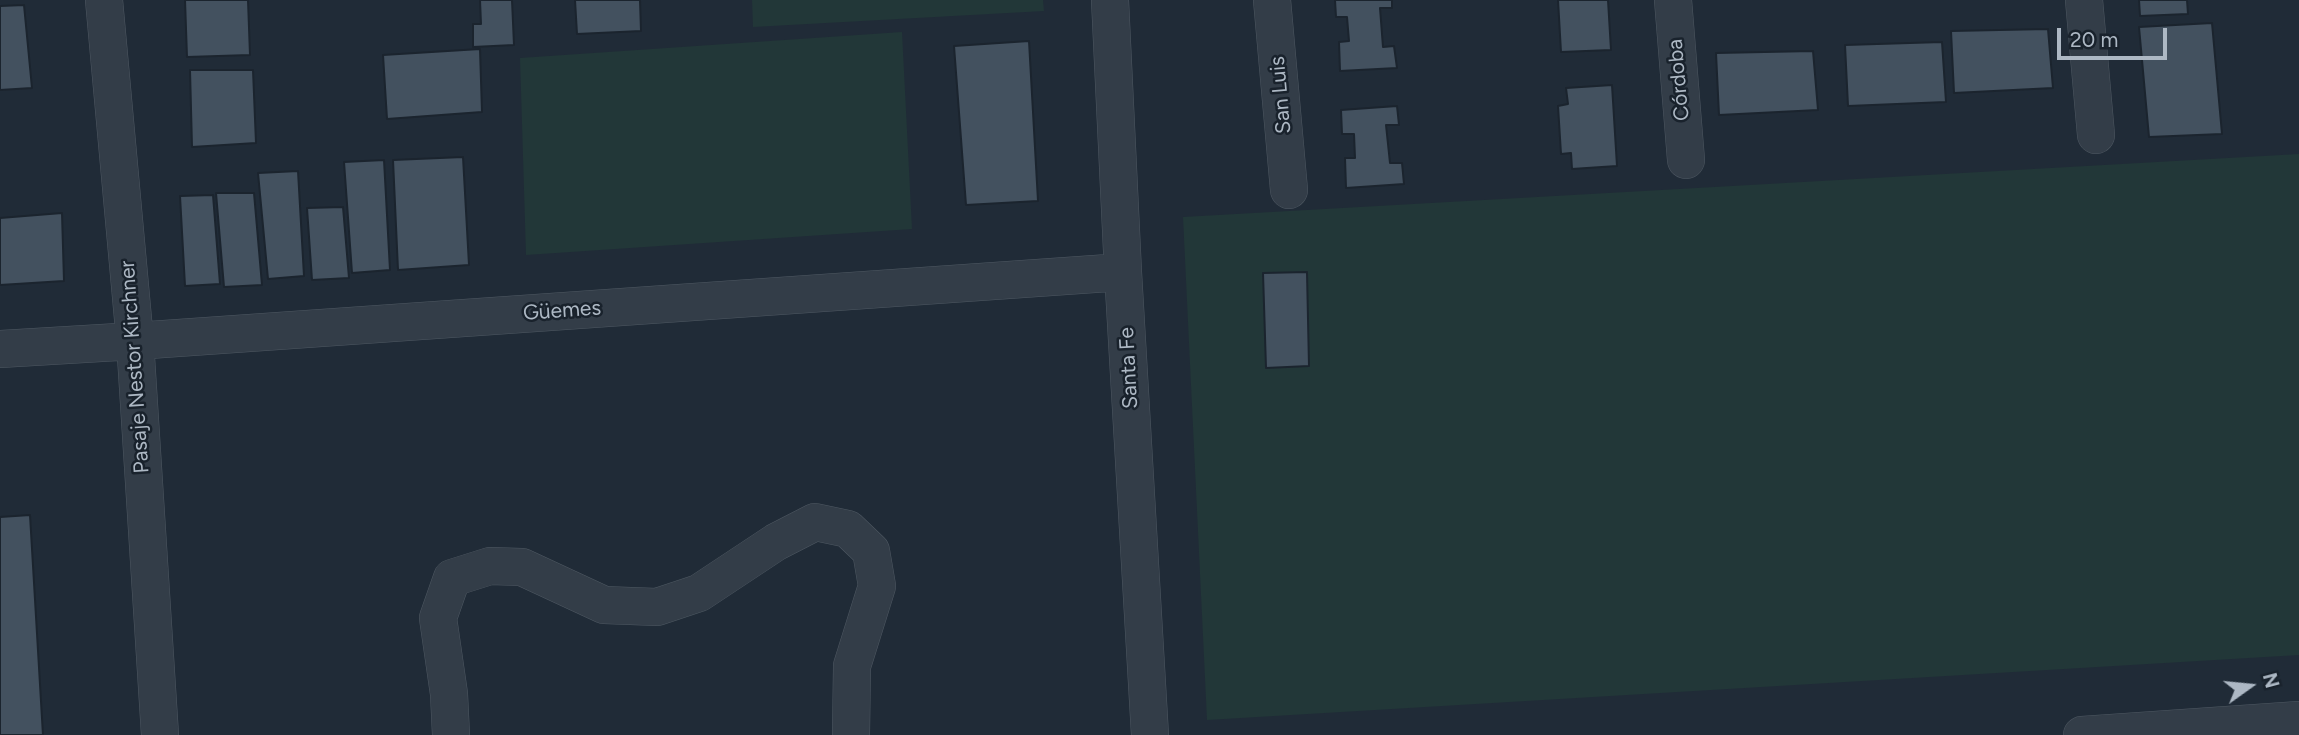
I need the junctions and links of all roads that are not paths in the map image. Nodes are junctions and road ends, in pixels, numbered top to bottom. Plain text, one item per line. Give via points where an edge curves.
1 (104, 0) edge
2 (1110, 0) edge
3 (1272, 0) edge
4 (2084, 0) edge
5 (1684, 1) edge
6 (2096, 135) dead end
7 (1686, 160) dead end
8 (1289, 190) dead end
9 (1124, 272) junction
10 (135, 341) junction
11 (0, 349) edge
12 (2299, 720) edge
13 (2099, 734) edge
14 (160, 735) edge
15 (451, 735) edge
16 (851, 735) edge
17 (1150, 735) edge

1 - 10 street, Pasaje Nestor Kirchner
2 - 9 street, Santa Fe
3 - 8 street, San Luis
4 - 6 street
5 - 7 street, Córdoba
9 - 10 street, Güemes
9 - 17 street, Santa Fe
10 - 11 street, Güemes
10 - 14 street, Pasaje Nestor Kirchner
12 - 13 street
15 - 16 street via 439,618 452,578 490,566 522,567 604,605 657,607 699,593 815,522 848,528 871,551 877,586 852,666

